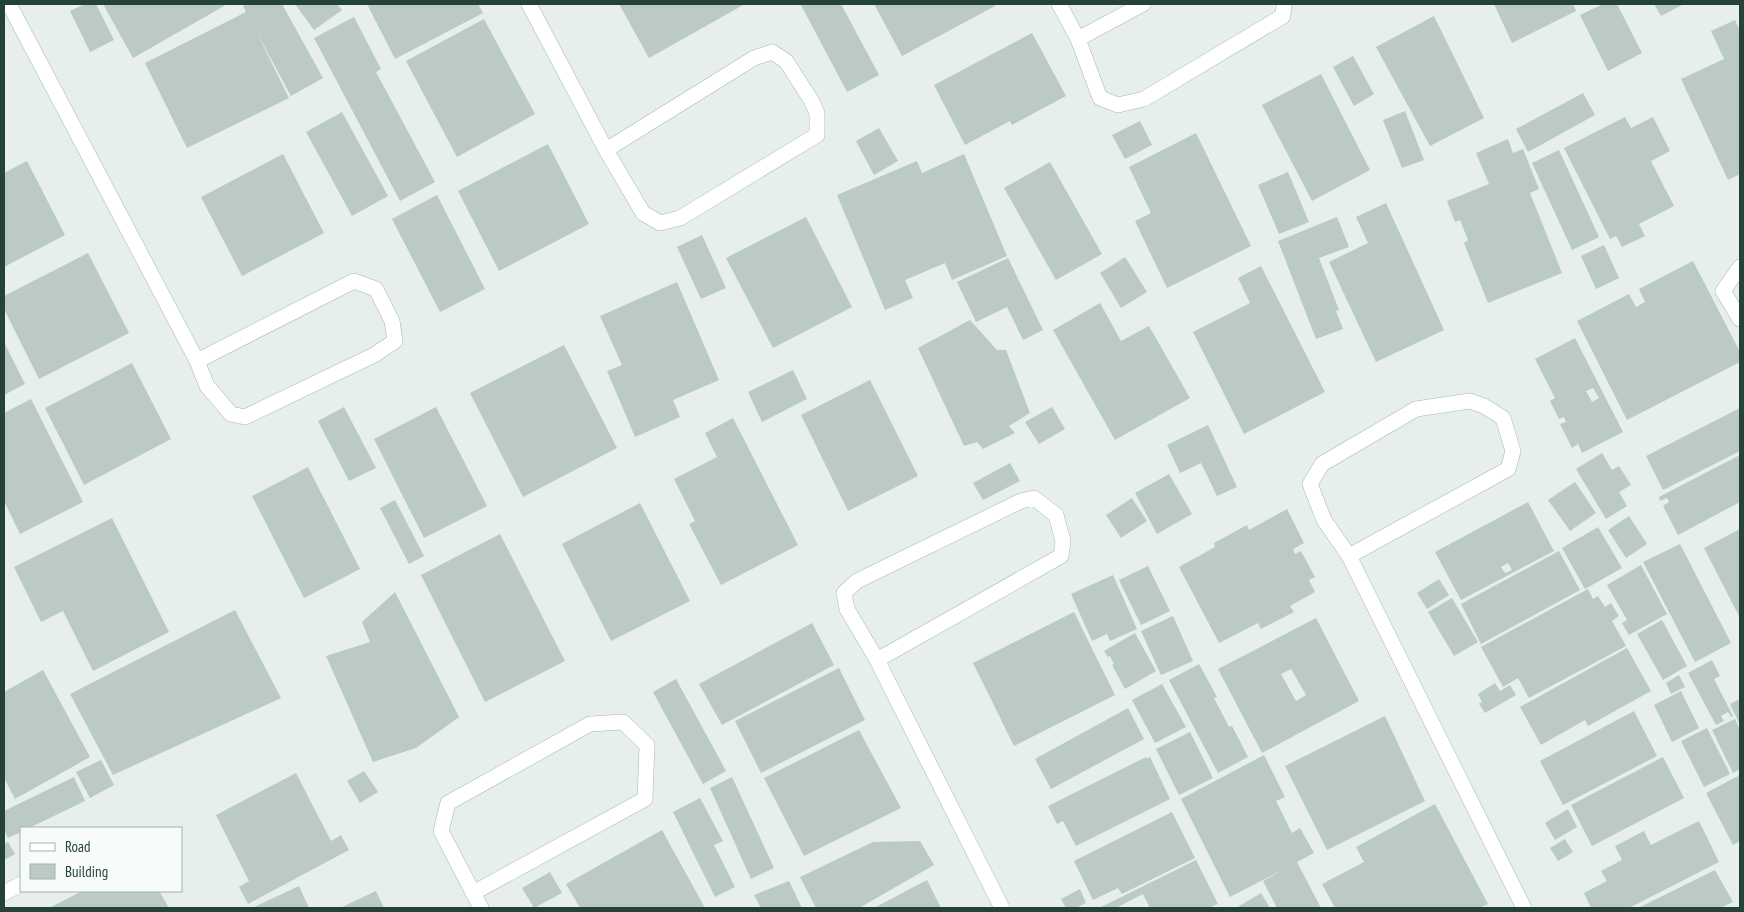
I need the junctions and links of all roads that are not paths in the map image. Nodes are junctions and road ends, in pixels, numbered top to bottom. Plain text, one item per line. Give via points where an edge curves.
1 (9, 4) edge
2 (529, 4) edge
3 (1059, 4) edge
4 (1143, 4) edge
5 (1284, 4) edge
6 (1078, 39) junction
7 (606, 150) junction
8 (1740, 267) edge
9 (1740, 319) edge
10 (197, 361) junction
11 (1349, 556) junction
12 (877, 660) junction
13 (20, 885) edge
14 (4, 893) edge
15 (473, 893) junction
16 (481, 908) edge
17 (1002, 908) edge
18 (1524, 908) edge

1 - 10 street
2 - 7 street
3 - 6 street
4 - 6 street
5 - 6 street via 1283,16 1144,99 1118,105 1100,98
7 - 7 street via 643,214 660,223 680,218 817,135 817,114 786,61 772,52 754,58
8 - 9 street via 1722,291
10 - 10 street via 207,386 231,414 245,417 374,355 395,341 392,321 376,289 354,280
11 - 11 street via 1324,520 1310,484 1322,464 1416,409 1470,401 1504,418 1513,450 1508,470
11 - 18 street
12 - 12 street via 847,609 844,593 857,581 1021,501 1034,498 1056,515 1063,541 1061,556
12 - 17 street
13 - 14 street
15 - 15 street via 440,831 448,803 590,724 623,722 647,745 645,799
15 - 16 street

